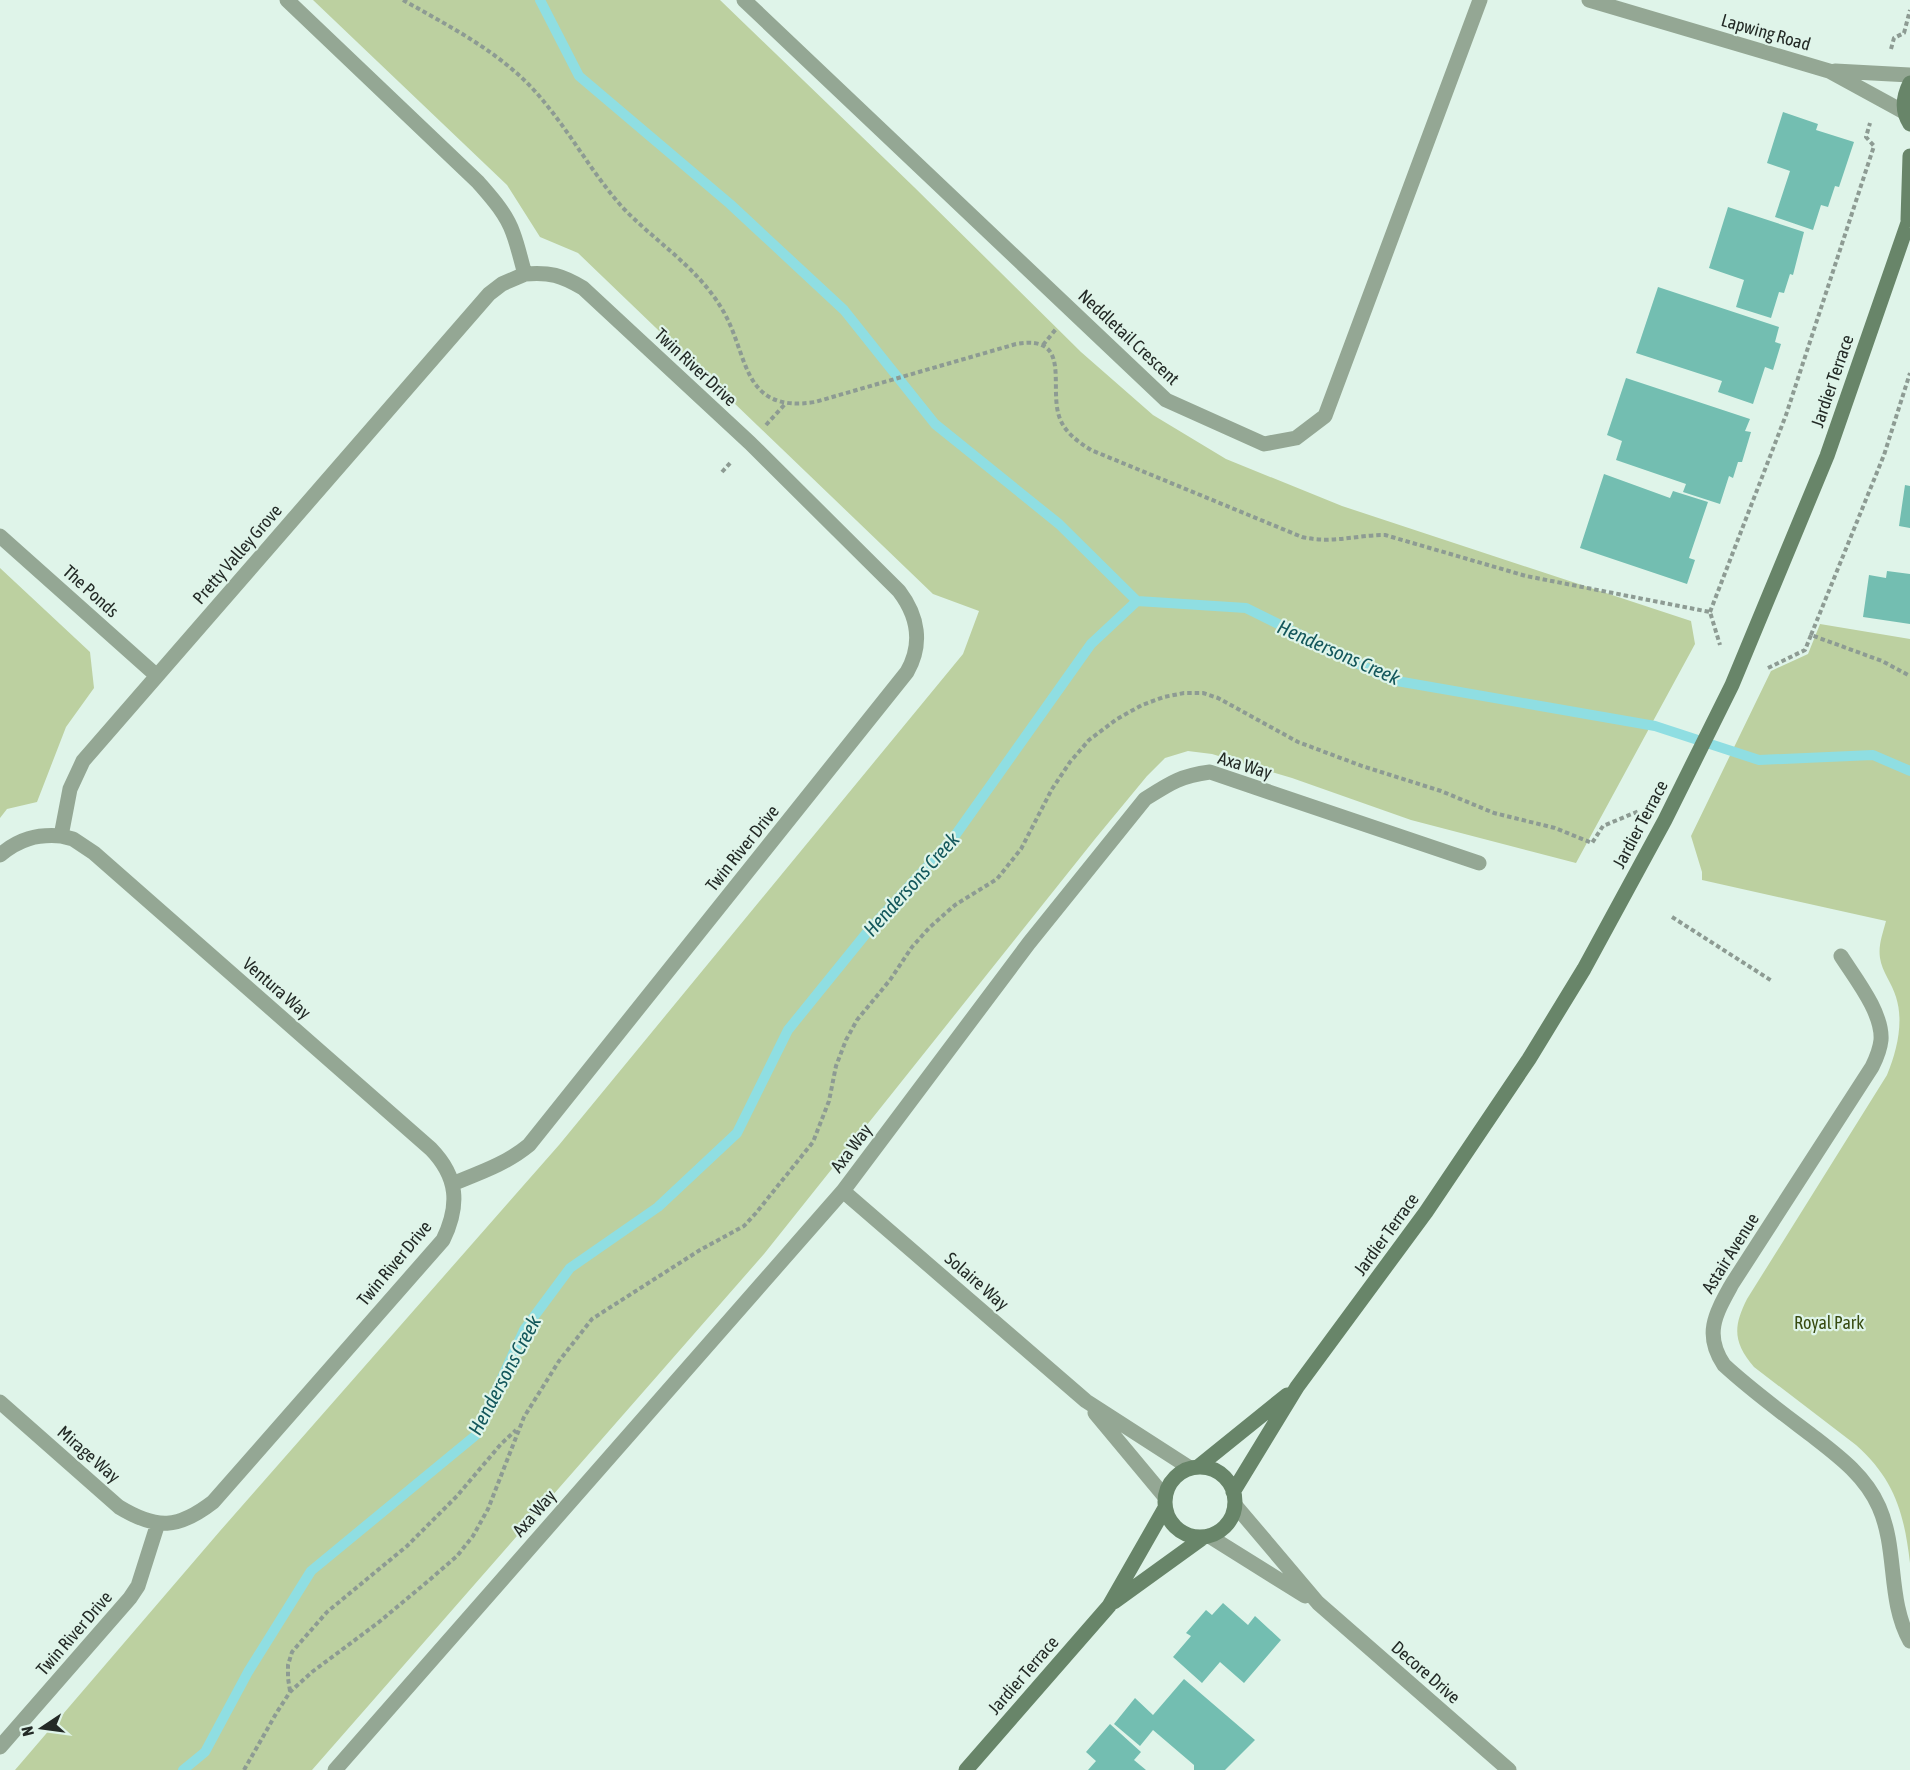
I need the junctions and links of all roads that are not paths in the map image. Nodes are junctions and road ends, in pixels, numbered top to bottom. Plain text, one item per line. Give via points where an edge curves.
1 (288, 0) edge
2 (744, 0) edge
3 (1480, 0) edge
4 (1589, 0) edge
5 (1829, 71) junction
6 (1910, 75) edge
7 (1910, 83) edge
8 (1907, 118) edge
9 (1910, 156) edge
10 (1909, 218) edge
11 (525, 274) junction
12 (0, 536) edge
13 (157, 676) junction
14 (61, 836) junction
15 (0, 855) edge
16 (1479, 863) dead end
17 (1842, 956) dead end
18 (452, 1184) junction
19 (843, 1191) junction
20 (1296, 1387) junction
21 (1086, 1401) junction
22 (0, 1402) edge
23 (1194, 1467) junction
24 (1234, 1498) junction
25 (1165, 1503) junction
26 (158, 1523) junction
27 (1207, 1537) junction
28 (1318, 1604) junction
29 (1109, 1606) junction
30 (1910, 1641) edge
31 (0, 1747) edge
32 (335, 1770) edge
33 (966, 1770) edge
34 (1509, 1770) edge

1 - 11 street via 492,198 513,233
2 - 3 street, Neddletail Crescent via 1166,400 1264,444 1296,438 1325,416
4 - 5 street, Lapwing Road
5 - 6 street, Lapwing Road
5 - 8 street, Lapwing Road
7 - 8 street via 1906,92
9 - 10 street, Jardier Terrace
10 - 20 street, Jardier Terrace via 1827,456 1732,685 1678,795 1584,969 1529,1059 1426,1212
11 - 13 street, Pretty Valley Grove via 489,294
11 - 18 street, Twin River Drive via 564,276 591,295 750,443 899,591 909,605 917,634 913,661 907,672 529,1145 516,1156
12 - 13 street, The Ponds
13 - 14 street, Pretty Valley Grove via 83,761 70,789
14 - 15 street via 26,838
14 - 18 street, Ventura Way via 94,853 431,1149 447,1169
16 - 19 street, Axa Way via 1210,772 1170,782 1145,799 1029,943
17 - 30 street, Astair Avenue via 1875,1012 1881,1040 1878,1053 1732,1284 1715,1318 1713,1343 1724,1365 1842,1459 1872,1492 1886,1529 1900,1622
18 - 26 street, Twin River Drive via 454,1214 443,1240 213,1502 188,1518
19 - 21 street, Solaire Way
19 - 32 street, Axa Way
20 - 23 street, Jardier Terrace
20 - 24 street, Jardier Terrace
21 - 23 street, Solaire Way
21 - 25 street, Solaire Way
22 - 26 street, Mirage Way via 119,1507 137,1518
23 - 24 street via 1221,1473 1229,1481
23 - 25 street via 1173,1479 1167,1487
24 - 27 street via 1233,1515 1227,1525
24 - 28 street, Decore Drive
25 - 27 street via 1168,1518 1184,1533
25 - 29 street, Jardier Terrace
26 - 31 street, Twin River Drive via 138,1586 130,1598
27 - 28 street, Decore Drive
27 - 29 street, Jardier Terrace
28 - 34 street, Decore Drive
29 - 33 street, Jardier Terrace

